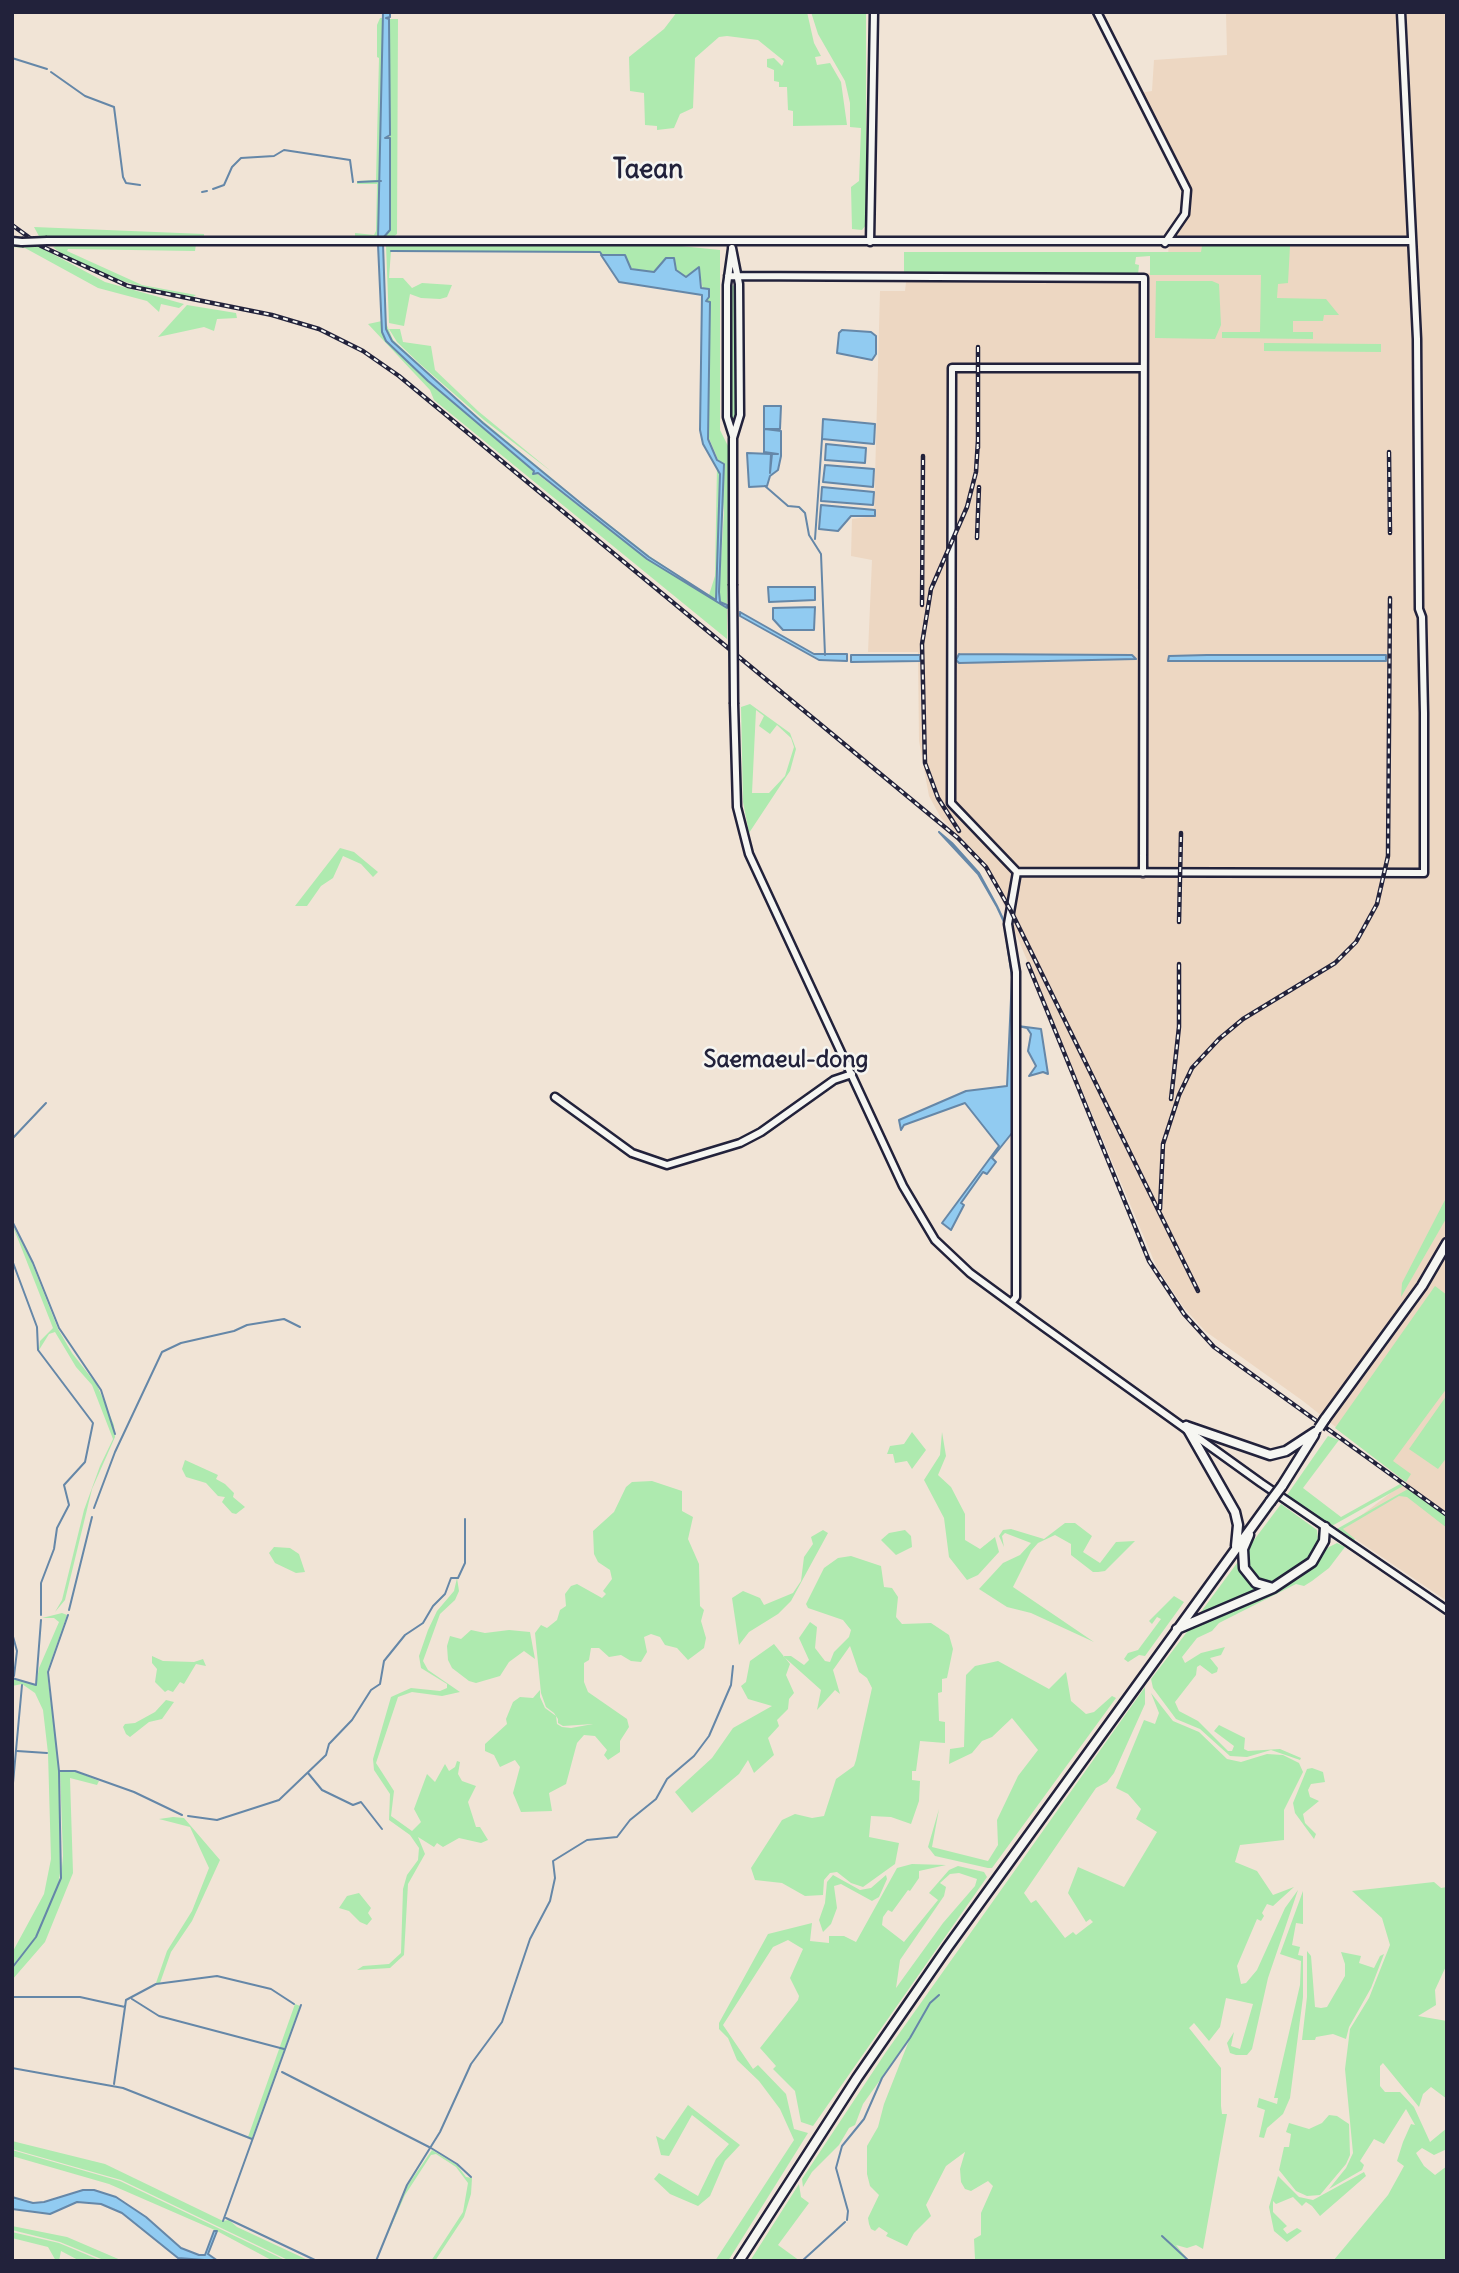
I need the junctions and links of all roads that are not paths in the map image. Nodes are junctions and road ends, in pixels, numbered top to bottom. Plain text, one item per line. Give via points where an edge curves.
1 (874, 12) edge
2 (1097, 12) edge
3 (1401, 12) edge
4 (12, 242) edge
5 (1411, 242) junction
6 (870, 243) junction
7 (1165, 243) junction
8 (732, 245) junction
9 (728, 276) junction
10 (738, 276) junction
11 (1143, 368) junction
12 (733, 438) junction
13 (1017, 872) junction
14 (1143, 873) junction
15 (852, 1073) junction
16 (555, 1097) dead end
17 (1447, 1243) edge
18 (1011, 1303) junction
19 (1186, 1426) junction
20 (1317, 1430) junction
21 (1254, 1525) junction
22 (1327, 1528) junction
23 (1236, 1547) junction
24 (1273, 1588) junction
25 (1447, 1610) edge
26 (1177, 1629) junction
27 (739, 2261) edge

1 - 6 street
2 - 7 street via 1187,190 1185,214
3 - 5 street
4 - 8 street, bridge
5 - 7 street
5 - 14 street via 1417,339 1424,873
6 - 7 street
6 - 8 street
8 - 9 street
8 - 10 street
9 - 10 street
9 - 12 street via 727,417
10 - 11 street via 1144,278
10 - 12 street via 740,415
11 - 13 street via 952,368 951,803
11 - 14 street
12 - 15 street, bridge via 737,807 744,841
13 - 14 street
13 - 18 street via 1008,924 1016,972 1016,1297
15 - 16 street via 834,1080 740,1143 667,1165 632,1153
15 - 18 street via 922,1222 955,1261
17 - 20 highway, bridge via 1422,1286
18 - 19 street
19 - 20 highway via 1270,1455 1286,1451
19 - 22 street
19 - 23 highway via 1235,1512
20 - 21 highway, bridge
21 - 23 highway
21 - 24 highway via 1243,1549 1244,1568 1256,1583
22 - 24 highway via 1312,1562
22 - 25 street
23 - 26 highway
24 - 26 highway
26 - 27 highway via 947,1948

